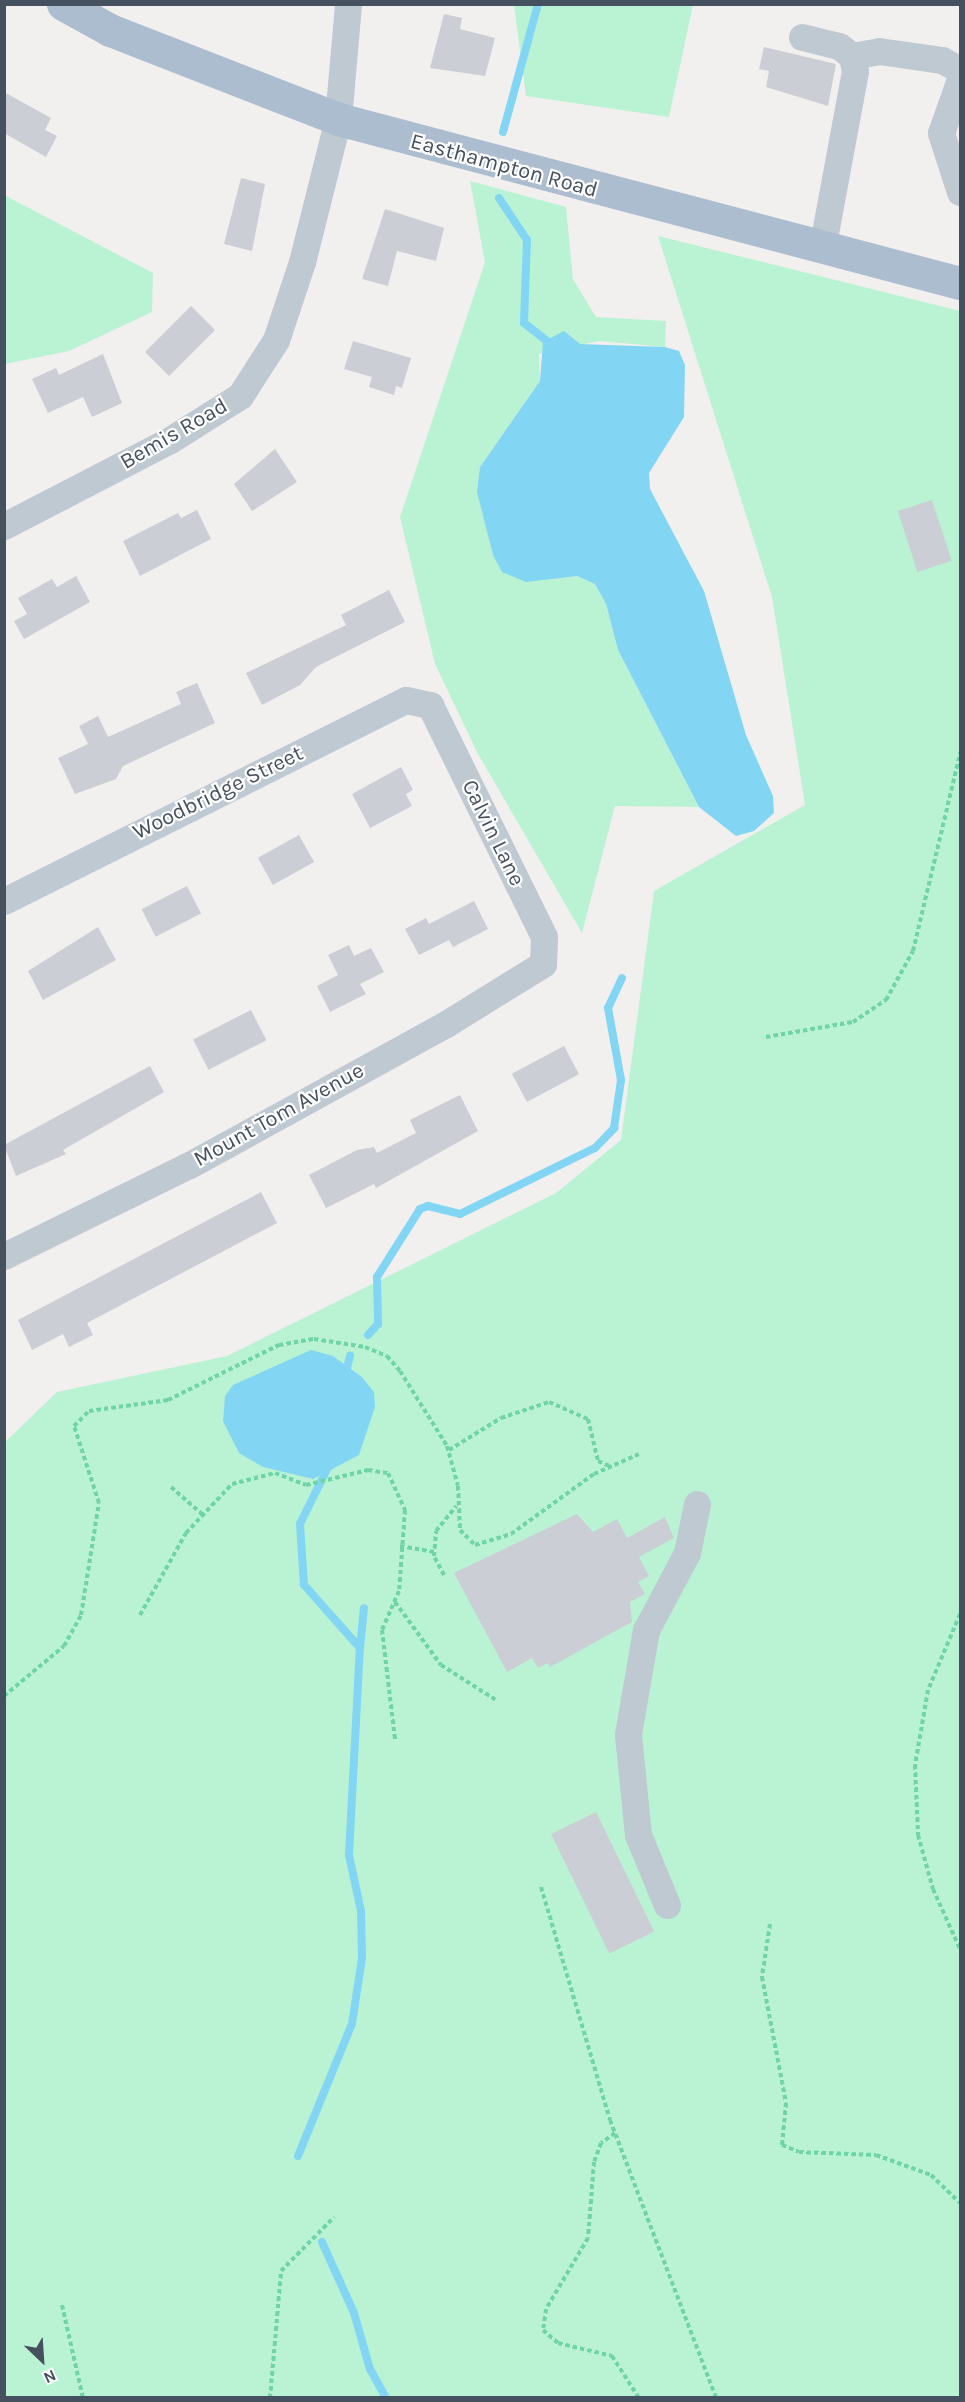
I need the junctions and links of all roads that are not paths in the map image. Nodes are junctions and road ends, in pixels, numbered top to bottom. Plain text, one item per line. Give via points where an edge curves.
1 (63, 4) edge
2 (348, 4) edge
3 (802, 37) dead end
4 (852, 56) junction
5 (960, 70) edge
6 (960, 79) edge
7 (338, 119) junction
8 (960, 192) edge
9 (822, 249) junction
10 (960, 283) edge
11 (4, 526) edge
12 (432, 710) joint
13 (4, 901) edge
14 (543, 960) joint
15 (4, 1256) edge
16 (697, 1504) dead end
17 (667, 1905) dead end

1 - 7 main road, Easthampton Road via 110,30
2 - 7 street, Bemis Road
3 - 4 street via 839,46
4 - 5 street via 879,51 942,60
4 - 9 street via 855,70
6 - 8 street via 941,133
7 - 9 main road, Easthampton Road
7 - 11 street, Bemis Road via 276,340 240,396 170,440
9 - 10 main road, Easthampton Road
12 - 13 street, Woodbridge Street via 406,700
12 - 14 street, Calvin Lane via 544,937
14 - 15 street, Mount Tom Avenue via 436,1030 189,1165
16 - 17 street via 687,1554 646,1630 628,1734 638,1835

